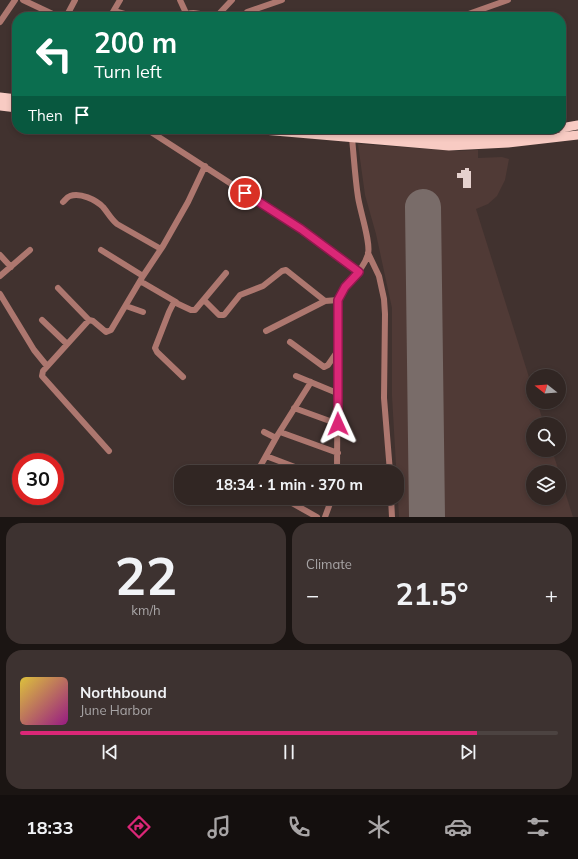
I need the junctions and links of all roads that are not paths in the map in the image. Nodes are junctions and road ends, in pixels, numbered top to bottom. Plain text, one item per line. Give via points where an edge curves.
1 (15, 0) edge
2 (23, 0) edge
3 (75, 0) edge
4 (120, 0) edge
5 (180, 0) edge
6 (232, 0) edge
7 (282, 0) edge
8 (508, 0) edge
9 (114, 10) joint
10 (48, 12) edge
11 (69, 12) edge
12 (120, 12) edge
13 (183, 12) edge
14 (221, 12) edge
15 (246, 12) edge
16 (474, 12) edge
17 (0, 22) edge
18 (0, 97) edge
19 (12, 98) edge
20 (0, 106) edge
21 (12, 107) edge
22 (578, 125) edge
23 (566, 127) edge
24 (154, 134) edge
25 (307, 134) edge
26 (397, 134) edge
27 (516, 134) edge
28 (578, 134) edge
29 (352, 138) junction
30 (205, 166) junction
31 (63, 202) dead end
32 (30, 250) dead end
33 (101, 250) dead end
34 (161, 250) junction
35 (368, 252) junction
36 (0, 255) edge
37 (11, 267) junction
38 (359, 272) junction
39 (226, 273) dead end
40 (0, 276) edge
41 (142, 278) junction
42 (58, 288) dead end
43 (0, 294) edge
44 (204, 300) junction
45 (338, 300) junction
46 (325, 301) junction
47 (176, 302) junction
48 (126, 306) junction
49 (143, 312) dead end
50 (42, 320) dead end
51 (89, 320) junction
52 (266, 331) dead end
53 (290, 342) dead end
54 (67, 344) junction
55 (337, 352) junction
56 (47, 366) junction
57 (296, 376) dead end
58 (183, 377) dead end
59 (311, 382) junction
60 (337, 393) junction
61 (294, 408) junction
62 (338, 424) junction
63 (264, 432) dead end
64 (280, 432) junction
65 (276, 438) junction
66 (109, 452) dead end
67 (338, 453) junction
68 (266, 456) junction
69 (261, 465) edge
70 (290, 465) edge
71 (337, 465) edge
72 (389, 465) edge
73 (296, 505) edge
74 (329, 505) edge
75 (391, 505) edge
76 (317, 517) edge
77 (325, 517) edge
78 (392, 517) edge

1 - 17 street
2 - 10 street
3 - 11 street
4 - 9 street
5 - 13 street
6 - 14 street
7 - 15 street
8 - 16 street
9 - 12 street
18 - 19 main road
20 - 21 main road
22 - 23 main road
24 - 30 street
25 - 29 main road
26 - 27 main road via 457,139
28 - 29 main road via 508,143 448,146
29 - 35 street via 358,196
30 - 34 street
30 - 38 street via 301,229
31 - 34 street via 71,196 87,197 102,206 117,224
32 - 37 street
33 - 41 street
34 - 41 street
35 - 38 street
35 - 72 street via 379,276 384,299 384,398
36 - 37 street
37 - 40 street
38 - 45 street via 345,287
39 - 44 street
41 - 47 street
41 - 48 street
42 - 51 street
43 - 56 street via 34,350
44 - 46 street via 219,314 224,315 240,295 262,286 286,270
44 - 47 street via 193,311
45 - 46 street
45 - 55 street
46 - 52 street
47 - 58 street via 172,304 155,348
48 - 49 street
48 - 51 street via 108,332
50 - 54 street
51 - 54 street
53 - 55 street via 324,367
54 - 56 street
55 - 60 street
56 - 66 street via 42,376
57 - 59 street
59 - 60 street
59 - 61 street
60 - 62 street
61 - 62 street
61 - 64 street
62 - 67 street
63 - 65 street
64 - 65 street
64 - 67 street
65 - 68 street
67 - 71 street
68 - 69 street
68 - 70 street
73 - 76 street
74 - 77 street
75 - 78 street

